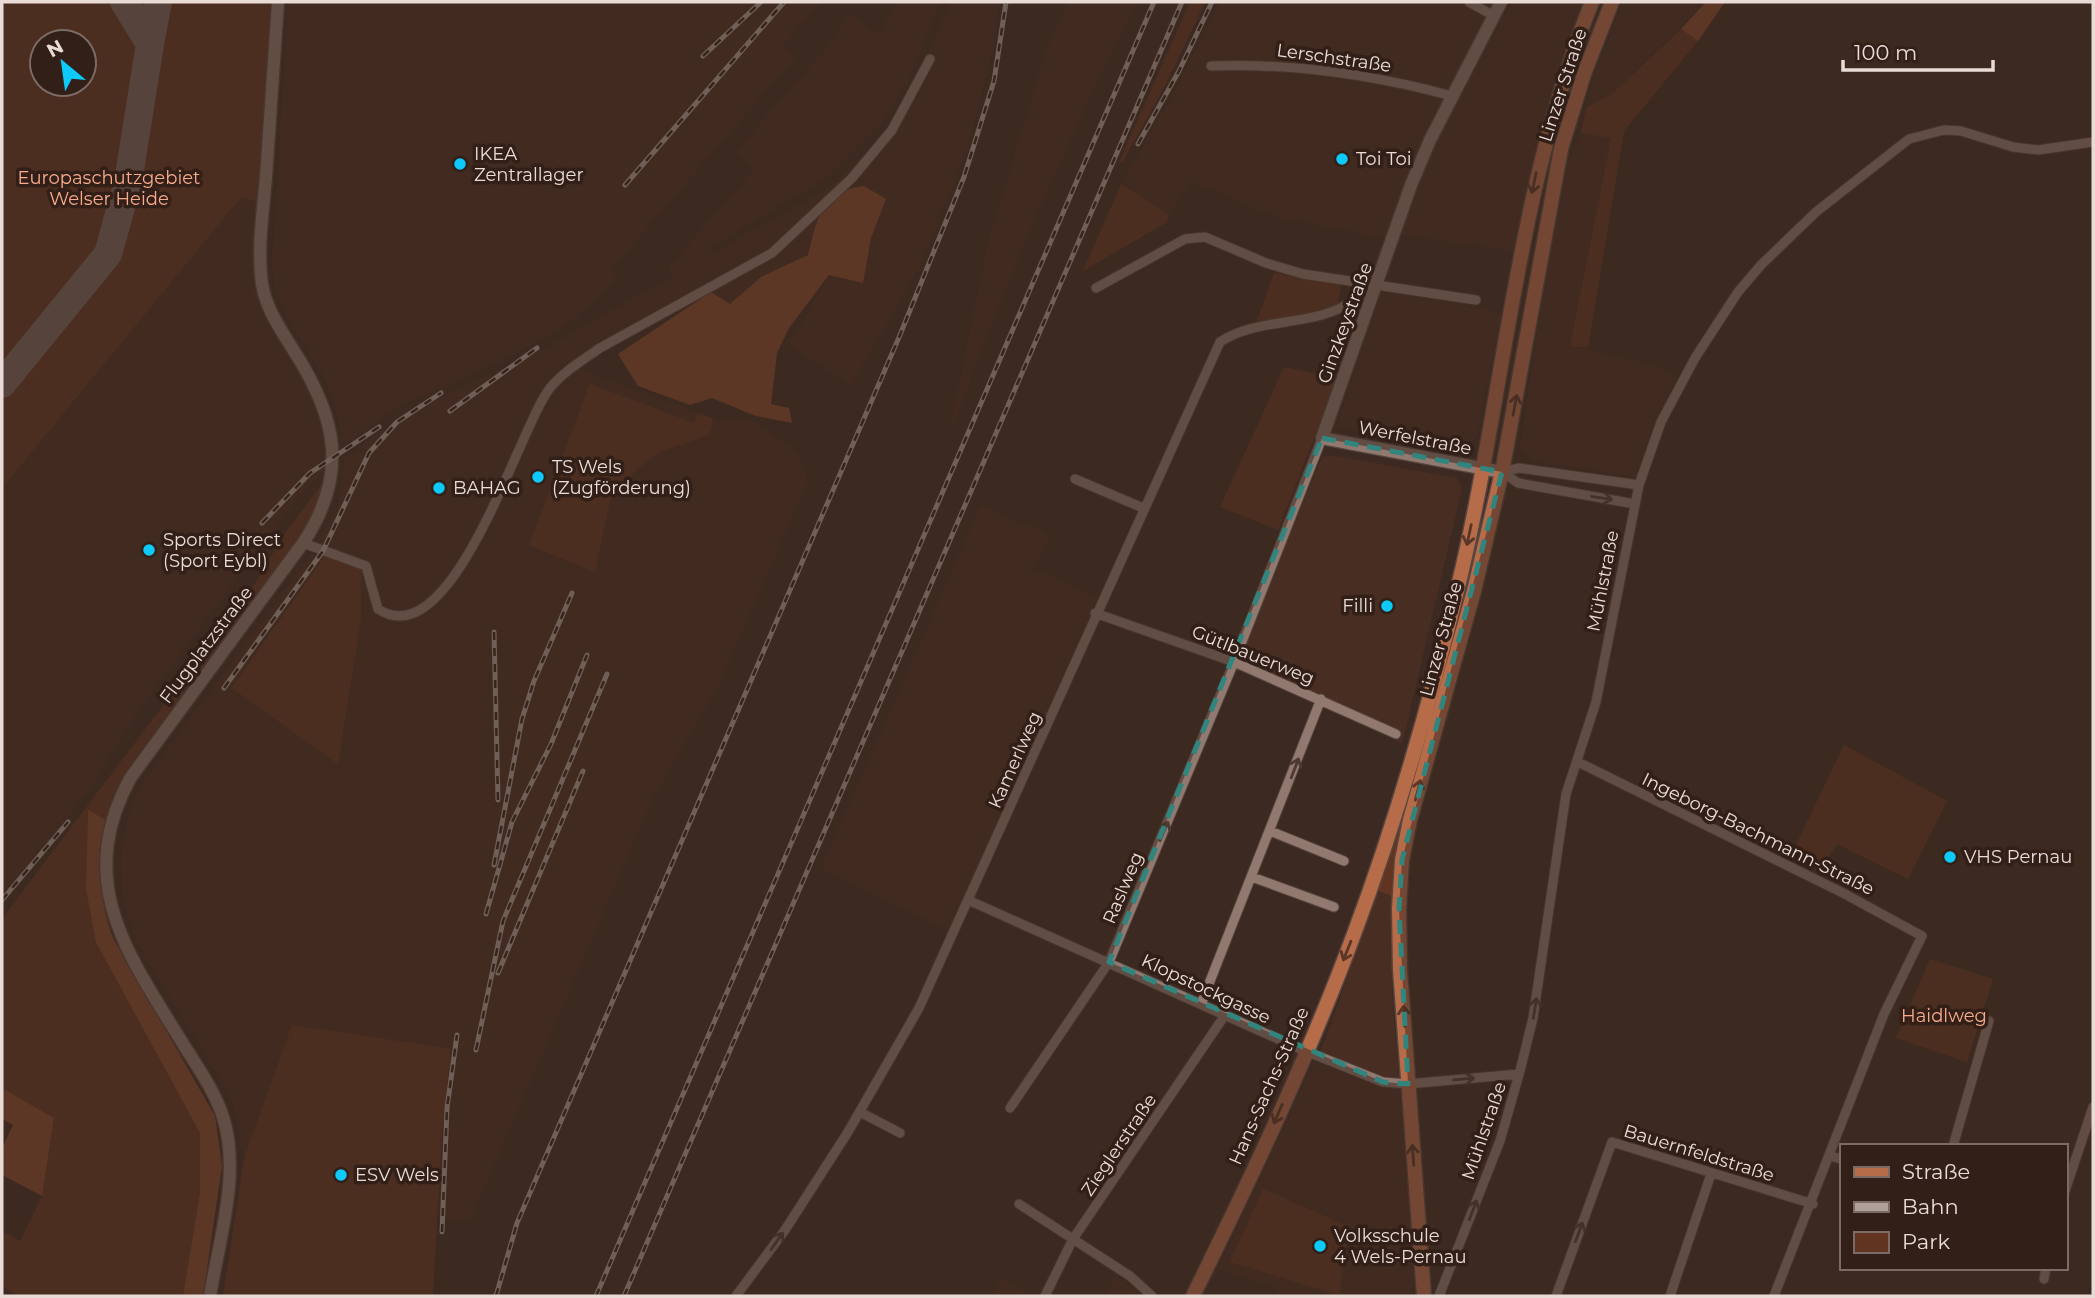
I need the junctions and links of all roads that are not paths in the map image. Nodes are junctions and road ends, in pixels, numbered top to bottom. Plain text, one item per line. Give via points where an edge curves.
1 (278, 2) edge
2 (1469, 2) edge
3 (1501, 2) edge
4 (1592, 2) edge
5 (1612, 2) edge
6 (1494, 16) junction
7 (930, 60) dead end
8 (1211, 66) dead end
9 (1452, 96) junction
10 (2093, 142) edge
11 (1378, 285) junction
12 (1096, 288) dead end
13 (1354, 300) dead end
14 (1476, 300) dead end
15 (1322, 438) junction
16 (1483, 468) junction
17 (1502, 472) junction
18 (1075, 479) dead end
19 (1639, 485) junction
20 (1635, 503) junction
21 (1143, 508) junction
22 (303, 543) junction
23 (1095, 612) junction
24 (1234, 662) junction
25 (1321, 699) junction
26 (1395, 734) dead end
27 (1578, 762) junction
28 (1270, 831) junction
29 (1343, 861) dead end
30 (1252, 877) junction
31 (1371, 887) joint
32 (968, 900) junction
33 (1334, 908) dead end
34 (1110, 962) junction
35 (1201, 1004) junction
36 (1225, 1015) junction
37 (1989, 1021) dead end
38 (1306, 1051) junction
39 (1519, 1074) junction
40 (1408, 1084) junction
41 (2093, 1107) edge
42 (1010, 1108) dead end
43 (860, 1112) junction
44 (900, 1133) dead end
45 (1955, 1144) edge
46 (1831, 1156) junction
47 (1840, 1159) edge
48 (1711, 1174) junction
49 (2067, 1185) edge
50 (1020, 1204) dead end
51 (1813, 1204) junction
52 (1073, 1239) junction
53 (2046, 1270) edge
54 (2044, 1279) dead end
55 (210, 1296) edge
56 (736, 1296) edge
57 (1045, 1296) edge
58 (1152, 1296) edge
59 (1193, 1296) edge
60 (1424, 1296) edge
61 (1439, 1296) edge
62 (1556, 1296) edge
63 (1670, 1296) edge
64 (1774, 1296) edge

1 - 22 street, Flugplatzstraße via 262,285 275,319 320,397 334,456 324,508
2 - 6 street
3 - 6 street, Ginzkeystraße
4 -> 16 main road, Linzer Straße via 1557,96 1538,166
17 -> 5 main road, Linzer Straße via 1561,149
6 - 9 street, Ginzkeystraße
7 - 22 street via 892,130 852,178 772,253 600,348 550,388 528,425 488,522 458,572 412,614 398,617 379,609 366,566
8 - 9 street, Lerschstraße via 1265,64 1415,85
9 - 11 street, Ginzkeystraße via 1411,185
10 - 19 street, Mühlstraße via 2038,150 1944,130 1909,139 1894,150 1816,212 1738,292 1661,422
11 - 12 street via 1281,268 1205,237 1185,239
11 - 14 street
11 - 15 street, Ginzkeystraße
13 - 21 street, Kamerlweg via 1339,311 1253,328 1220,342
15 - 16 street, Werfelstraße
15 - 24 street, Ginzkeystraße
16 - 17 street, Werfelstraße
16 -> 31 main road, Linzer Straße via 1436,669
17 - 19 street, Werfelstraße via 1519,468
17 -> 20 street, Werfelstraße via 1518,482
40 -> 17 main road, Linzer Straße via 1399,945 1402,860
18 - 21 street
19 - 20 street, Mühlstraße
20 - 27 street, Mühlstraße via 1596,702
21 - 23 street, Kamerlweg
22 - 55 street, Flugplatzstraße via 131,777 116,810 107,856 107,883 118,931 132,962 212,1091 229,1142 227,1195
23 - 24 street, Gütlbauerweg
23 - 32 street, Kamerlweg
24 - 25 street, Gütlbauerweg
34 -> 24 street, Raslweg
25 - 26 street, Gütlbauerweg
28 -> 25 street
39 -> 27 street, Mühlstraße via 1533,1018 1566,794
27 - 46 street, Ingeborg-Bachmann-Straße via 1922,936 1884,1014
28 - 29 street
28 - 30 street
30 - 33 street
30 - 35 street
31 -> 38 main road, Hans-Sachs-Straße
32 - 34 street, Klopstockgasse
32 - 43 street, Kamerlweg via 919,1008
34 - 35 street, Klopstockgasse
34 - 42 street, Raslweg
35 - 36 street, Klopstockgasse
36 - 38 street, Klopstockgasse
36 - 52 street, Zieglerstraße
37 - 45 street
38 - 40 street, Klopstockgasse via 1383,1082
38 -> 59 main road, Hans-Sachs-Straße
40 -> 39 street, Klopstockgasse
61 -> 39 street, Mühlstraße via 1500,1141
60 -> 40 main road, Linzer Straße
41 - 49 street
43 - 44 street
56 -> 43 street, Kamerlweg via 785,1230
46 - 47 street
46 - 51 street
48 - 51 street, Bauernfeldstraße
62 -> 48 street, Bauernfeldstraße via 1612,1142
48 - 63 street
50 - 52 street
51 - 64 street
52 - 57 street, Zieglerstraße
52 - 58 street
53 - 54 street

